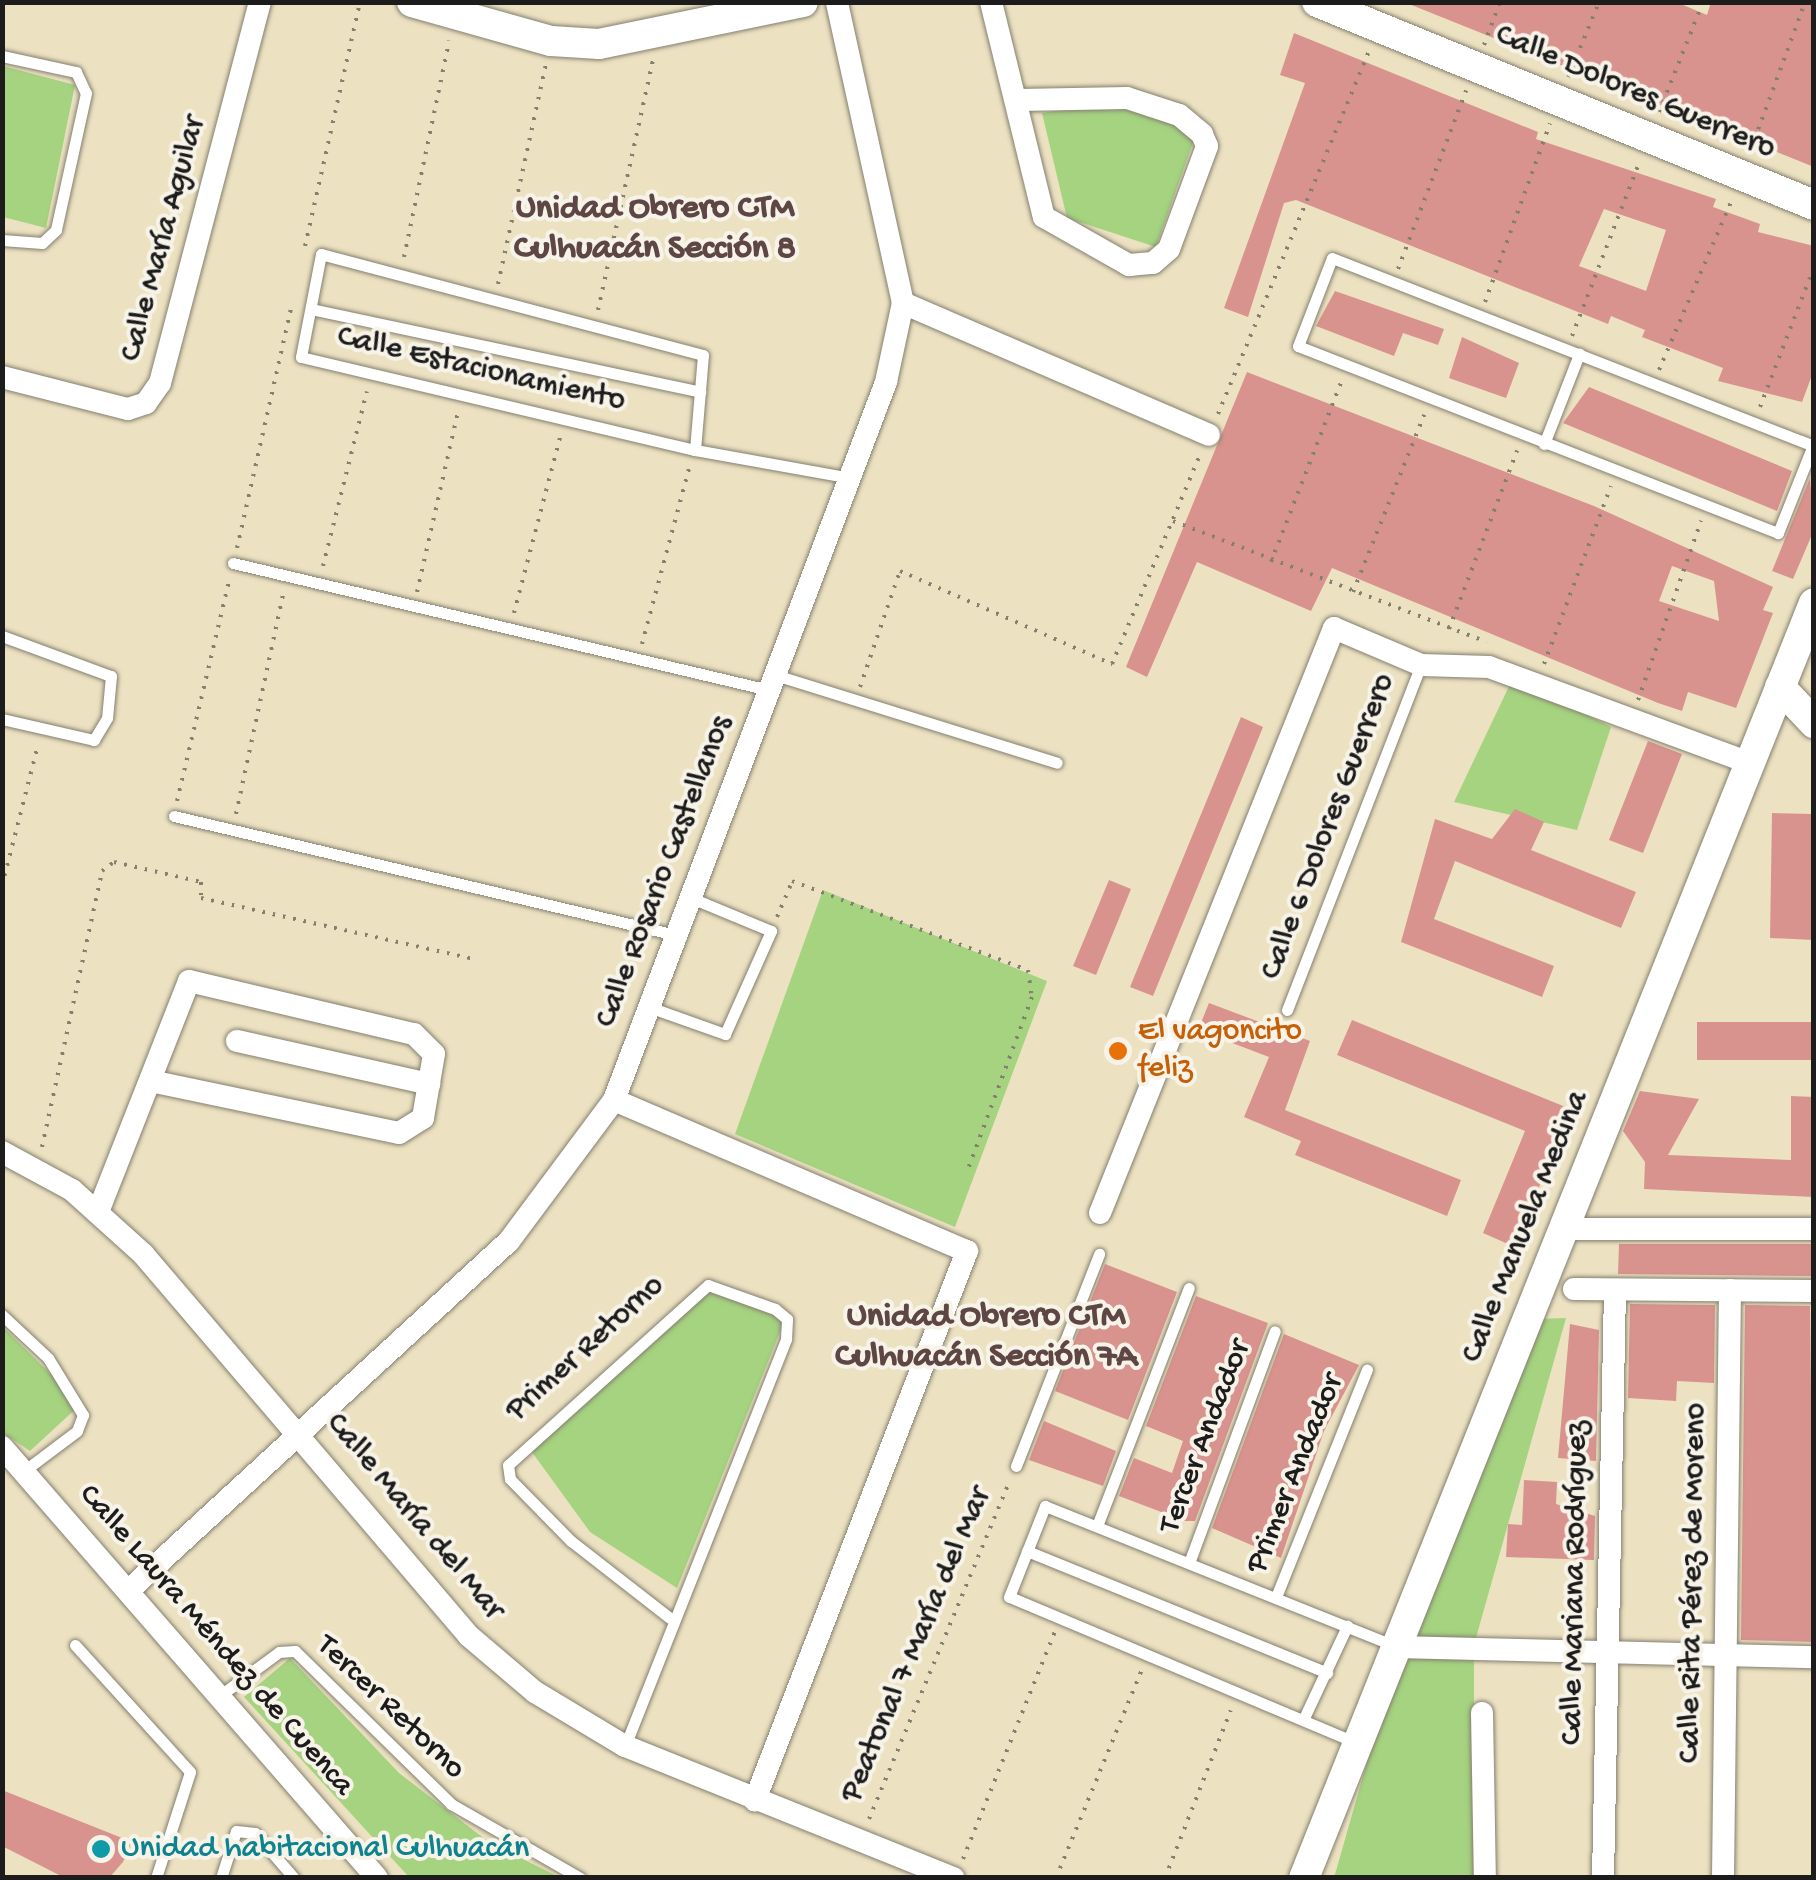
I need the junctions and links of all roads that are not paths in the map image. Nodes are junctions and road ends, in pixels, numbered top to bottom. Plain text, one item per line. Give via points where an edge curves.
1 (260, 2) edge
2 (412, 2) edge
3 (803, 2) edge
4 (837, 2) edge
5 (991, 2) edge
6 (1317, 2) edge
7 (2, 56) edge
8 (1020, 100) junction
9 (1814, 205) edge
10 (2, 240) edge
11 (903, 304) junction
12 (311, 309) junction
13 (1573, 352) junction
14 (2, 377) edge
15 (700, 392) junction
16 (1209, 434) dead end
17 (1544, 444) junction
18 (1813, 446) edge
19 (694, 450) junction
20 (850, 478) junction
21 (233, 564) road end
22 (1809, 628) edge
23 (2, 636) edge
24 (1421, 665) junction
25 (772, 682) junction
26 (1780, 687) junction
27 (2, 719) edge
28 (1814, 723) edge
29 (1747, 762) junction
30 (1058, 764) dead end
31 (174, 816) road end
32 (690, 897) junction
33 (676, 935) junction
34 (649, 1007) junction
35 (1288, 1010) dead end
36 (237, 1041) dead end
37 (155, 1082) junction
38 (428, 1084) junction
39 (614, 1100) junction
40 (2, 1152) edge
41 (98, 1212) junction
42 (1100, 1213) dead end
43 (1814, 1228) edge
44 (1574, 1229) dead end
45 (1100, 1254) dead end
46 (1189, 1288) dead end
47 (1574, 1289) dead end
48 (1615, 1290) junction
49 (1730, 1290) junction
50 (1814, 1291) edge
51 (2, 1315) edge
52 (1276, 1331) dead end
53 (1367, 1370) dead end
54 (298, 1430) junction
55 (2, 1447) edge
56 (1016, 1466) road end
57 (25, 1470) junction
58 (1096, 1526) junction
59 (1027, 1551) junction
60 (1188, 1563) junction
61 (128, 1590) junction
62 (1276, 1597) junction
63 (670, 1618) junction
64 (1347, 1626) junction
65 (75, 1645) dead end
66 (1397, 1647) junction
67 (1606, 1656) junction
68 (1814, 1656) edge
69 (1724, 1658) junction
70 (1327, 1673) junction
71 (218, 1697) junction
72 (1482, 1713) dead end
73 (1304, 1718) junction
74 (1357, 1743) junction
75 (624, 1746) junction
76 (755, 1800) junction
77 (156, 1878) edge
78 (220, 1878) edge
79 (294, 1878) edge
80 (378, 1878) edge
81 (580, 1878) edge
82 (955, 1878) edge
83 (1304, 1878) edge
84 (1485, 1878) edge
85 (1604, 1878) edge
86 (1723, 1878) edge

1 - 14 street, Calle María Aguilar via 160,383 146,403 128,409
2 - 3 street via 552,41 658,38
4 - 11 street, Calle Rosario Castellanos
5 - 8 street
6 - 9 street, Calle Dolores Guerrero
7 - 10 lane via 84,80 56,230 42,243
8 - 8 street via 1127,98 1178,115 1202,134 1208,146 1169,249 1154,263 1129,265 1056,232 1044,217
11 - 16 street
11 - 20 street, Calle Rosario Castellanos
12 - 15 lane, Calle Estacionamiento
12 - 15 lane, Calle Estacionamiento via 321,254 703,354
12 - 19 lane, Calle Estacionamiento via 301,357
13 - 17 lane
13 - 17 lane via 1332,258 1298,346
13 - 18 lane
15 - 19 lane, Calle Estacionamiento
17 - 18 lane via 1778,533
19 - 20 lane, Calle Estacionamiento
20 - 25 street, Calle Rosario Castellanos
21 - 25 lane via 638,658
22 - 26 street, Calle Manuela Medina
23 - 27 lane via 110,676 102,734
24 - 29 street via 1488,667
24 - 35 lane, Calle 6 Dolores Guerrero
24 - 42 street via 1334,628
25 - 30 lane
25 - 32 street, Calle Rosario Castellanos
26 - 28 street
26 - 29 street, Calle Manuela Medina
29 - 66 street, Calle Manuela Medina
31 - 33 lane
32 - 33 street, Calle Rosario Castellanos
32 - 34 lane via 771,931 725,1034
33 - 34 street, Calle Rosario Castellanos
34 - 39 street, Calle Rosario Castellanos
36 - 38 street
37 - 38 street via 399,1133 417,1130
37 - 38 street via 182,988 200,978 414,1034 434,1054
37 - 41 street via 132,1108
39 - 54 street, Calle Rosario Castellanos via 508,1241
39 - 76 street via 968,1252
40 - 41 street, Calle María del Mar via 38,1166
41 - 54 street, Calle María del Mar
43 - 44 street
45 - 56 lane
46 - 58 lane
47 - 48 street
48 - 49 street
48 - 67 street, Calle Mariana Rodríguez
49 - 50 street
49 - 69 street, Calle Rita Pérez de Moreno
51 - 57 lane via 48,1358 84,1414 77,1431
52 - 60 lane, Tercer Andador
53 - 62 lane, Primer Andador
54 - 61 street, Calle Rosario Castellanos
54 - 75 street, Calle María del Mar via 468,1636 535,1692
55 - 57 street, Calle Laura Méndez de Cuenca
57 - 61 street, Calle Laura Méndez de Cuenca
58 - 59 lane via 1045,1506
58 - 60 lane
59 - 70 lane
59 - 73 lane via 1009,1597
60 - 62 lane
61 - 71 street, Calle Laura Méndez de Cuenca
62 - 64 lane
63 - 63 lane, Primer Retorno via 786,1339 787,1319 775,1309 708,1285 508,1465 510,1479 571,1541
63 - 75 lane, Primer Retorno
64 - 66 lane
64 - 70 lane
65 - 77 lane via 190,1772
66 - 67 street
66 - 74 street, Calle Manuela Medina
67 - 69 street
67 - 85 street, Calle Mariana Rodríguez
68 - 69 street
69 - 86 street, Calle Rita Pérez de Moreno
70 - 73 lane
71 - 80 street, Calle Laura Méndez de Cuenca
71 - 81 lane, Tercer Retorno via 279,1652 296,1652 451,1804
72 - 84 street
73 - 74 lane
74 - 83 street, Calle Manuela Medina
75 - 76 street, Calle María del Mar
76 - 82 street, Calle María del Mar
78 - 79 lane via 236,1831 255,1833

